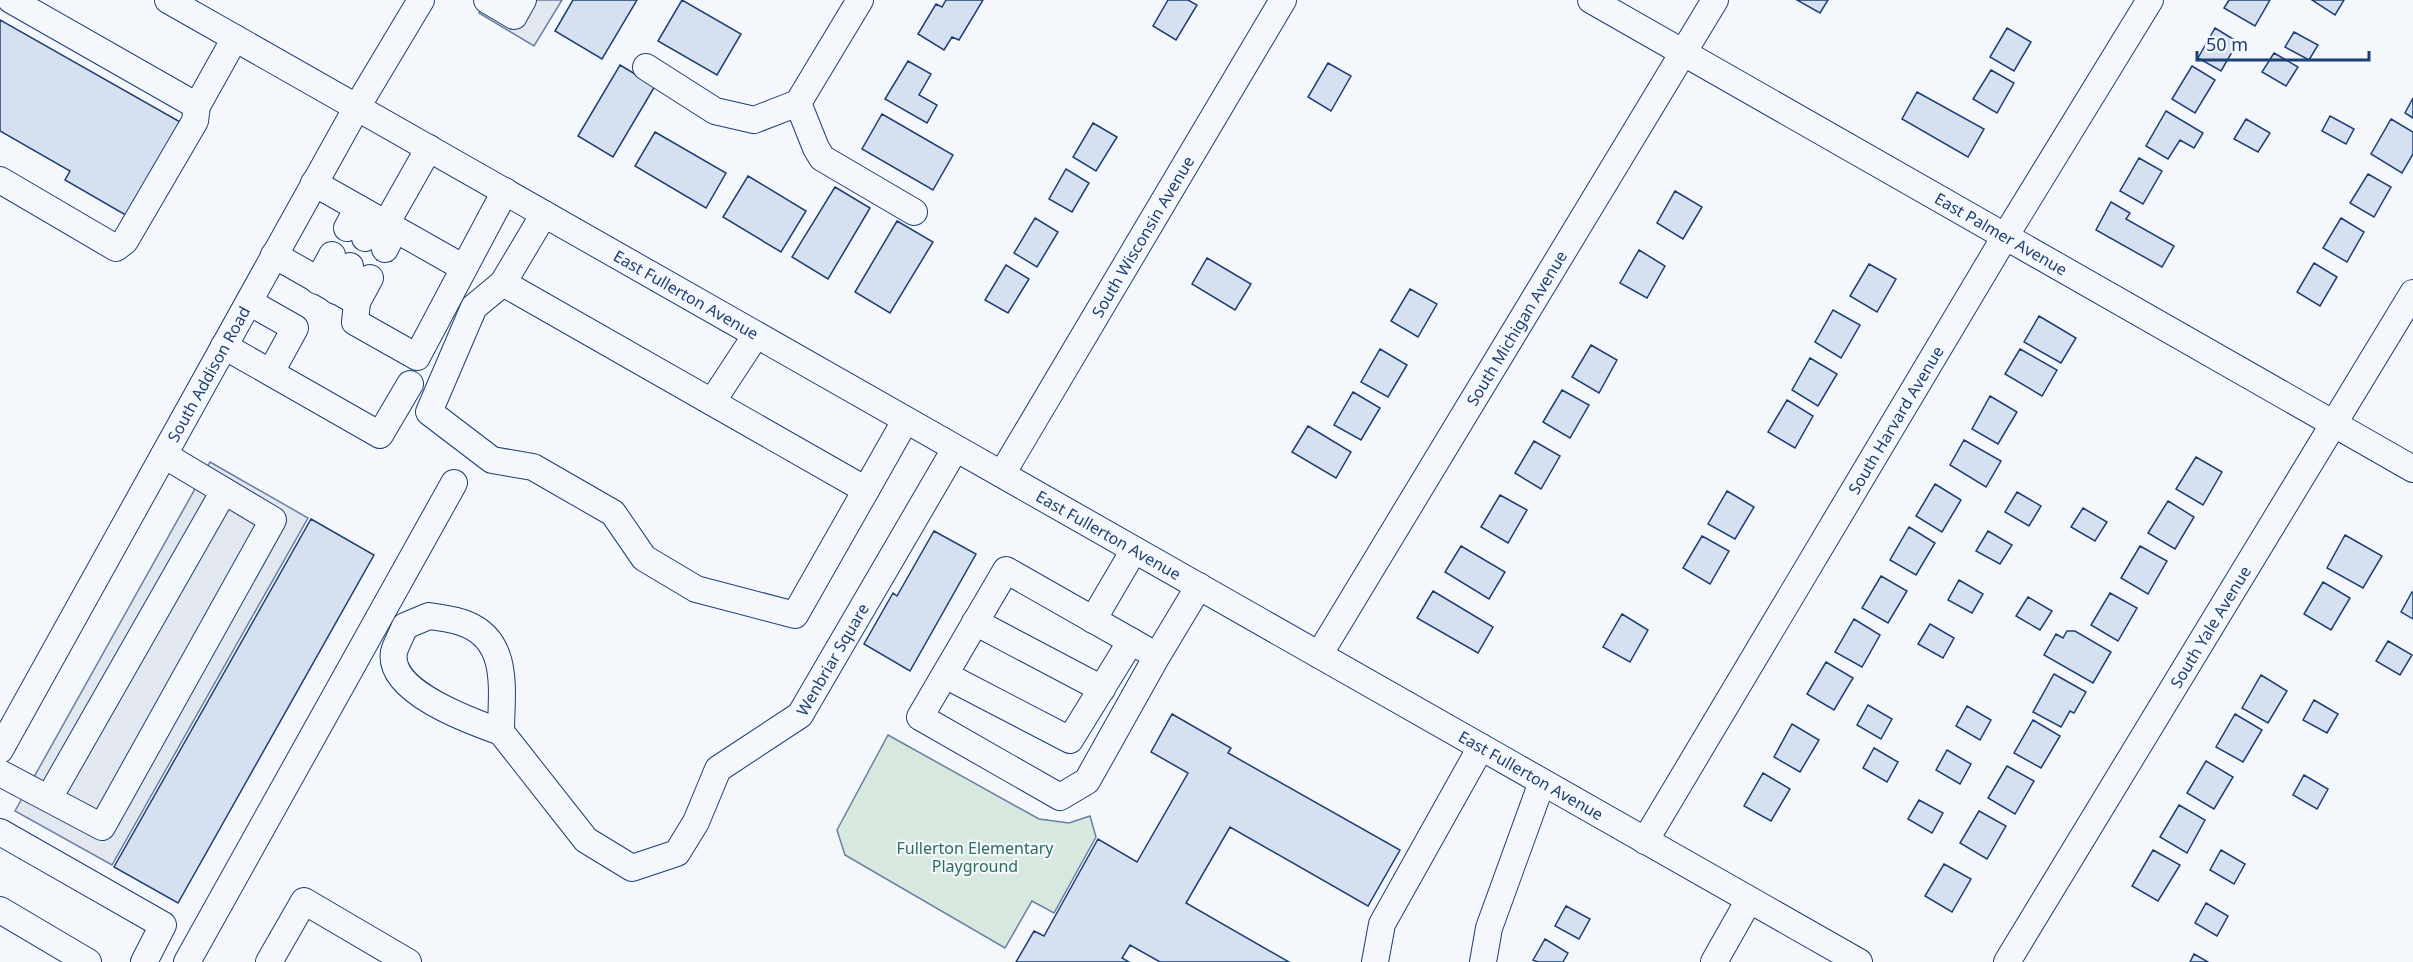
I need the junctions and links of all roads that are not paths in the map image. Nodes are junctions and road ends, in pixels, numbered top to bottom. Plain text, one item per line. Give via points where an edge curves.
1 (11, 0) edge
2 (168, 0) edge
3 (421, 0) edge
4 (487, 0) edge
5 (860, 0) edge
6 (1283, 0) edge
7 (1591, 0) edge
8 (1715, 0) edge
9 (2150, 0) edge
10 (519, 8) edge
11 (235, 38) junction
12 (1683, 53) junction
13 (646, 67) dead end
14 (798, 103) junction
15 (197, 106) junction
16 (357, 106) junction
17 (429, 148) junction
18 (0, 180) edge
19 (314, 183) junction
20 (505, 191) junction
21 (914, 212) dead end
22 (544, 214) junction
23 (373, 228) junction
24 (2006, 236) junction
25 (274, 255) junction
26 (464, 268) junction
27 (503, 283) junction
28 (337, 291) junction
29 (2413, 293) edge
30 (249, 302) junction
31 (756, 335) junction
32 (224, 346) junction
33 (271, 372) junction
34 (410, 384) dead end
35 (712, 402) junction
36 (905, 421) junction
37 (2333, 423) junction
38 (955, 449) junction
39 (164, 455) junction
40 (2413, 469) edge
41 (1002, 474) junction
42 (454, 483) dead end
43 (866, 490) junction
44 (224, 491) junction
45 (1134, 550) junction
46 (1199, 586) junction
47 (1093, 620) junction
48 (975, 622) junction
49 (1131, 641) junction
50 (1319, 655) junction
51 (1157, 656) junction
52 (945, 675) junction
53 (1102, 689) junction
54 (501, 732) junction
55 (1481, 747) junction
56 (0, 750) edge
57 (0, 772) edge
58 (1542, 782) junction
59 (49, 798) junction
60 (0, 832) edge
61 (1645, 841) junction
62 (1749, 900) junction
63 (0, 910) edge
64 (88, 962) edge
65 (144, 962) edge
66 (186, 962) edge
67 (268, 962) edge
68 (408, 962) edge
69 (1375, 962) edge
70 (1483, 962) edge
71 (1714, 962) edge
72 (1859, 962) edge
73 (2007, 962) edge

1 - 15 street
2 - 11 street, East Fullerton Avenue
3 - 16 street, South Addison Road
4 - 10 street
5 - 14 street
6 - 41 street, South Wisconsin Avenue
7 - 12 street, East Palmer Avenue
8 - 12 street, South Michigan Avenue
9 - 24 street, South Harvard Avenue
11 - 15 street
11 - 16 street, East Fullerton Avenue
12 - 24 street, East Palmer Avenue
12 - 50 street, South Michigan Avenue
13 - 14 street via 715,111 754,120
14 - 21 street via 822,158
15 - 18 street via 195,121 125,241 116,248
16 - 17 street, East Fullerton Avenue
16 - 19 street, South Addison Road
17 - 20 street, East Fullerton Avenue
17 - 23 street
19 - 23 street
19 - 25 street, South Addison Road
20 - 22 street, East Fullerton Avenue
20 - 26 street
22 - 27 street
22 - 31 street, East Fullerton Avenue
23 - 26 street
24 - 37 street, East Palmer Avenue
24 - 61 street, South Harvard Avenue
25 - 28 street
25 - 30 street, South Addison Road
26 - 28 street via 417,357 355,322
27 - 35 street
27 - 43 street via 474,307 429,412 492,460 533,467 613,513 644,558 696,590 795,615
28 - 28 street via 351,266
29 - 37 street, South Yale Avenue
30 - 32 street, South Addison Road
30 - 33 street via 295,328
31 - 35 street
31 - 36 street, East Fullerton Avenue
32 - 33 street
32 - 39 street, South Addison Road
33 - 34 street via 380,435
35 - 43 street
36 - 38 street, East Fullerton Avenue
36 - 43 street
37 - 40 street, East Palmer Avenue
37 - 73 street, South Yale Avenue
38 - 41 street, East Fullerton Avenue
38 - 54 street, Wenbriar Square via 800,715 718,769 696,822 677,853 632,868 586,840
39 - 44 street
39 - 56 street, South Addison Road
41 - 45 street, East Fullerton Avenue
42 - 66 street
44 - 59 street
44 - 59 street via 273,520 102,827
45 - 46 street, East Fullerton Avenue
45 - 47 street
46 - 50 street, East Fullerton Avenue
46 - 51 street
47 - 48 street via 1006,570
47 - 49 street
48 - 52 street
48 - 53 street
49 - 51 street
49 - 53 street
50 - 55 street, East Fullerton Avenue
51 - 52 street via 1087,781 1060,797 920,717
52 - 53 street via 1070,740
54 - 54 street via 460,718 420,695 399,675 394,653 405,626 429,616 467,624 490,640 501,663
55 - 58 street, East Fullerton Avenue
55 - 69 street via 1382,924
57 - 59 street
58 - 61 street, East Fullerton Avenue
58 - 70 street via 1489,928
60 - 65 street via 164,926
61 - 62 street, East Fullerton Avenue
62 - 71 street
62 - 72 street, East Fullerton Avenue
63 - 64 street
67 - 68 street via 304,901

